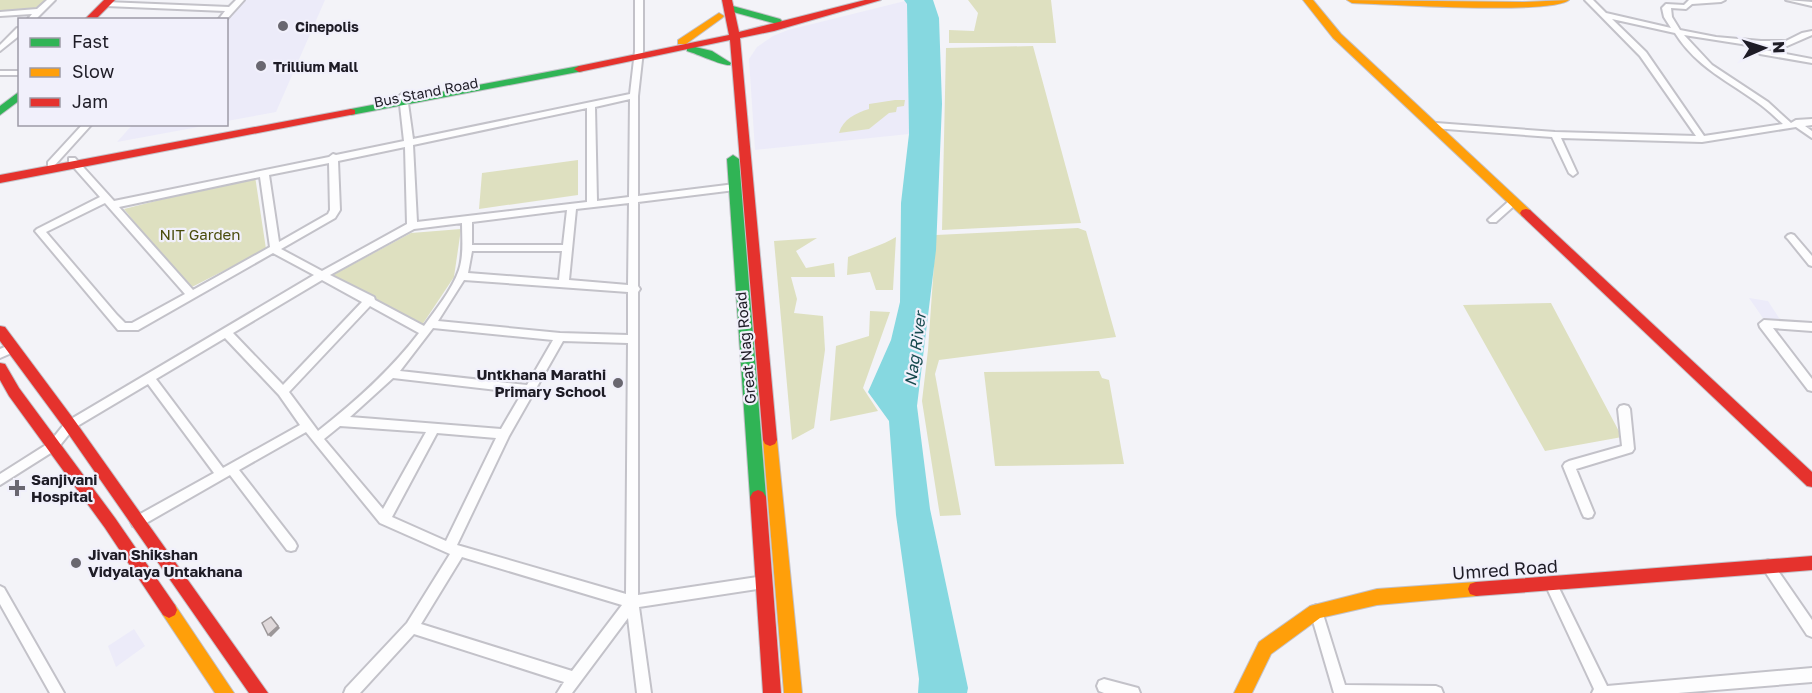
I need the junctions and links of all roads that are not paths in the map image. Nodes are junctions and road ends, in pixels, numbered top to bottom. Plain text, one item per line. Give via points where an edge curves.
1 (51, 0) edge
2 (191, 0) edge
3 (240, 0) edge
4 (639, 0) edge
5 (717, 0) edge
6 (850, 0) edge
7 (876, 0) edge
8 (1308, 0) edge
9 (1352, 0) edge
10 (1564, 0) edge
11 (1589, 0) edge
12 (1721, 0) edge
13 (1790, 0) edge
14 (112, 2) edge
15 (1812, 4) edge
16 (184, 7) junction
17 (725, 8) edge
18 (231, 9) junction
19 (39, 10) junction
20 (0, 14) edge
21 (1605, 15) junction
22 (32, 18) edge
23 (92, 18) edge
24 (99, 18) edge
25 (223, 18) edge
26 (774, 25) junction
27 (1678, 30) junction
28 (18, 32) edge
29 (1812, 33) edge
30 (729, 36) junction
31 (1751, 44) junction
32 (684, 45) junction
33 (0, 49) edge
34 (638, 55) junction
35 (731, 61) junction
36 (1812, 61) edge
37 (0, 73) edge
38 (18, 74) edge
39 (18, 85) edge
40 (18, 96) edge
41 (634, 96) junction
42 (403, 100) junction
43 (0, 101) edge
44 (591, 105) junction
45 (0, 112) edge
46 (1812, 122) edge
47 (1792, 124) junction
48 (86, 126) edge
49 (1436, 126) junction
50 (1555, 135) junction
51 (1812, 135) edge
52 (1702, 139) junction
53 (409, 143) junction
54 (333, 158) junction
55 (74, 162) junction
56 (51, 164) junction
57 (264, 172) junction
58 (1573, 173) dead end
59 (0, 174) edge
60 (0, 180) edge
61 (735, 187) junction
62 (634, 199) junction
63 (109, 201) junction
64 (1512, 203) dead end
65 (592, 204) junction
66 (572, 206) junction
67 (467, 219) junction
68 (1493, 220) dead end
69 (412, 226) junction
70 (1791, 237) dead end
71 (466, 248) junction
72 (568, 248) junction
73 (275, 250) junction
74 (1812, 263) edge
75 (322, 275) junction
76 (461, 276) junction
77 (564, 283) junction
78 (635, 289) junction
79 (192, 295) junction
80 (370, 300) junction
81 (1812, 327) edge
82 (429, 328) junction
83 (0, 331) edge
84 (227, 333) junction
85 (560, 337) junction
86 (632, 339) junction
87 (6, 351) edge
88 (0, 368) edge
89 (393, 374) junction
90 (150, 379) junction
91 (1812, 387) edge
92 (530, 390) junction
93 (284, 392) junction
94 (1624, 409) dead end
95 (338, 421) junction
96 (70, 425) junction
97 (307, 426) junction
98 (434, 428) junction
99 (504, 434) junction
100 (318, 437) junction
101 (53, 446) junction
102 (227, 472) junction
103 (0, 480) edge
104 (1812, 481) edge
105 (1588, 513) dead end
106 (384, 519) junction
107 (137, 522) junction
108 (291, 546) dead end
109 (454, 550) junction
110 (1812, 563) edge
111 (1768, 566) junction
112 (764, 582) junction
113 (1551, 584) junction
114 (0, 592) edge
115 (632, 602) junction
116 (1316, 610) junction
117 (412, 627) junction
118 (1812, 631) edge
119 (1812, 675) edge
120 (575, 679) junction
121 (1104, 686) dead end
122 (57, 693) edge
123 (225, 693) edge
124 (259, 693) edge
125 (351, 693) edge
126 (564, 693) edge
127 (644, 693) edge
128 (772, 693) edge
129 (794, 693) edge
130 (1133, 693) edge
131 (1243, 693) edge
132 (1341, 693) edge
133 (1436, 693) edge
134 (1602, 693) edge

1 - 19 street
2 - 16 street
3 - 18 street
4 - 34 street
5 - 17 main road, Great Nag Road
6 - 26 main road, Bus Stand Road
7 - 26 main road
8 - 49 main road via 1337,36
9 - 10 main road via 1523,5
11 - 21 street
12 - 27 street via 1690,2 1686,7 1668,6 1668,17
13 - 15 street
14 - 16 street
14 - 23 main road
14 - 24 main road
16 - 18 street
17 - 26 main road
17 - 30 main road, Great Nag Road
17 - 32 main road
18 - 25 street
19 - 20 street
19 - 22 street
21 - 27 street
21 - 52 street via 1643,54
26 - 30 main road, Bus Stand Road
26 - 35 main road
27 - 31 street
27 - 47 street via 1709,67
28 - 33 street
29 - 31 street via 1804,33 1786,44
30 - 32 main road, Bus Stand Road
30 - 35 main road, Great Nag Road
31 - 36 street via 1763,52
32 - 34 main road, Bus Stand Road
32 - 35 main road
34 - 41 street
34 - 42 main road, Bus Stand Road
35 - 61 main road, Great Nag Road
35 - 129 main road, Great Nag Road
37 - 38 street
39 - 43 main road
40 - 45 main road
41 - 44 street
41 - 62 street
42 - 53 street
42 - 55 main road, Bus Stand Road
44 - 53 street
44 - 65 street
46 - 47 street
47 - 51 street
47 - 52 street
48 - 56 street
49 - 50 street
49 - 104 main road
50 - 52 street
50 - 58 street
53 - 54 street
53 - 69 street
54 - 57 street
54 - 73 street via 332,216
55 - 56 main road, Bus Stand Road
55 - 60 main road
55 - 63 street
56 - 59 main road, Bus Stand Road
57 - 63 street
57 - 73 street
61 - 62 street
61 - 112 main road, Great Nag Road
62 - 65 street
62 - 78 street
63 - 79 street
63 - 79 street via 40,231 122,327 134,327
64 - 68 street
65 - 66 street
66 - 67 street
66 - 72 street
67 - 69 street
67 - 71 street
69 - 75 street
70 - 74 street
71 - 72 street
71 - 76 street
72 - 77 street
73 - 75 street
73 - 79 street
75 - 80 street
75 - 84 street
76 - 77 street
76 - 82 street
77 - 78 street
78 - 86 street
80 - 82 street
80 - 93 street
81 - 91 street via 1764,324
82 - 85 street
82 - 89 street
83 - 87 main road
84 - 90 street
84 - 93 street
85 - 86 street
85 - 92 street
86 - 115 street
87 - 96 main road
88 - 101 main road
89 - 92 street
89 - 95 street
90 - 96 street
90 - 102 street
92 - 99 street
93 - 97 street
94 - 105 street via 1628,449 1569,466
95 - 98 street
95 - 100 street
96 - 101 street
96 - 107 main road
97 - 100 street
97 - 102 street
98 - 99 street
98 - 106 street
99 - 109 street
100 - 106 street
101 - 103 street
101 - 123 main road
102 - 107 street
102 - 108 street
106 - 109 street
107 - 124 main road
109 - 115 street
109 - 117 street
110 - 111 main road, Umred Road
111 - 113 main road, Umred Road
111 - 118 street
112 - 115 street
112 - 128 main road, Great Nag Road
113 - 116 main road, Umred Road via 1377,597
113 - 134 street
114 - 122 street
115 - 120 street
115 - 127 street
116 - 131 main road, Umred Road via 1265,648
116 - 132 street
117 - 120 street
117 - 125 street
119 - 134 street
120 - 126 street
121 - 130 street
132 - 133 street

